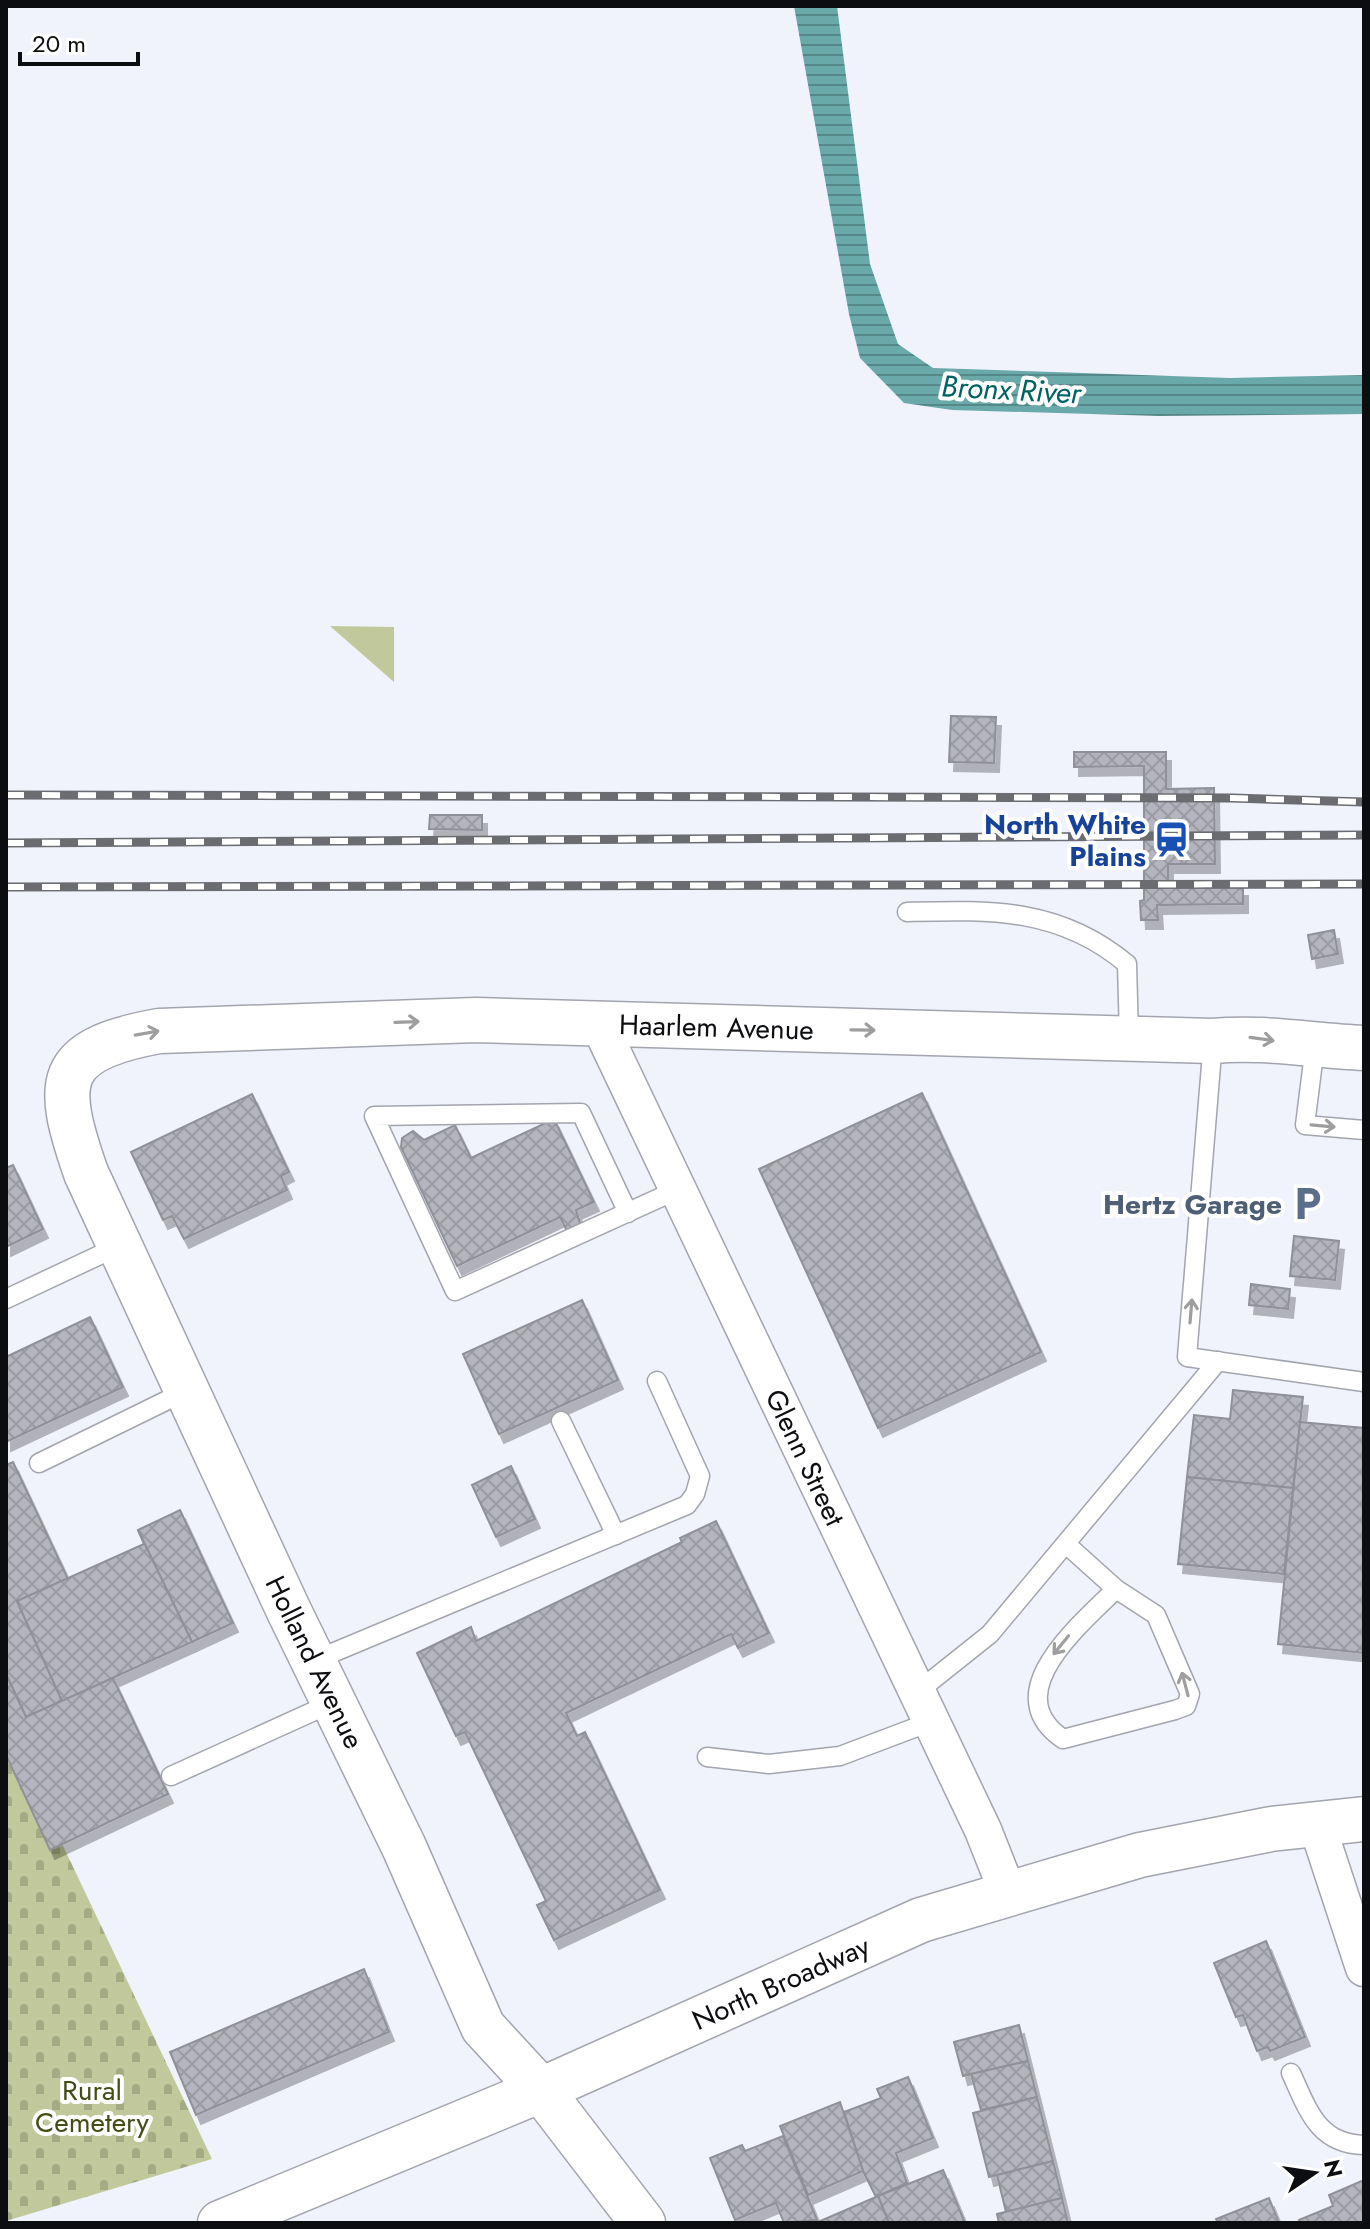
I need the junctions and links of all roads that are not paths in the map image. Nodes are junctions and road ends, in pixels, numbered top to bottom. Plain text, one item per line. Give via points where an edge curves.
1 (907, 912) dead end
2 (599, 1024) junction
3 (1129, 1037) junction
4 (1213, 1041) junction
5 (1315, 1046) junction
6 (1364, 1048) edge
7 (77, 1063) joint
8 (1364, 1130) edge
9 (679, 1189) junction
10 (628, 1213) junction
11 (121, 1245) junction
12 (6, 1299) edge
13 (1218, 1361) junction
14 (657, 1381) dead end
15 (1364, 1382) edge
16 (189, 1390) junction
17 (561, 1421) dead end
18 (39, 1463) dead end
19 (616, 1535) junction
20 (1066, 1544) junction
21 (1116, 1589) junction
22 (313, 1661) junction
23 (334, 1702) junction
24 (923, 1708) junction
25 (707, 1757) dead end
26 (171, 1776) dead end
27 (1364, 1819) edge
28 (1316, 1822) junction
29 (1008, 1893) junction
30 (1364, 1968) edge
31 (1291, 2073) dead end
32 (541, 2090) junction
33 (1364, 2145) edge
34 (220, 2223) edge
35 (643, 2223) edge

1 - 3 lane via 982,910 1043,918 1084,934 1127,964
2 -> 3 street, Haarlem Avenue
7 -> 2 street, Haarlem Avenue via 115,1039 159,1031 476,1020
2 - 9 street, Glenn Street
3 - 4 street, Haarlem Avenue
4 -> 5 street, Haarlem Avenue via 1255,1037
13 -> 4 lane via 1187,1357
5 - 6 street, Haarlem Avenue
5 -> 8 lane via 1305,1125
7 - 11 street, Holland Avenue via 66,1083 68,1122
9 - 10 lane
9 - 24 street, Glenn Street
10 - 10 lane via 455,1291 374,1116 581,1113
11 - 12 lane
11 - 16 street, Holland Avenue
13 - 15 lane
13 - 20 lane
14 - 19 lane via 700,1476 687,1505
16 - 18 lane
16 - 22 street, Holland Avenue
17 - 19 lane
19 - 22 lane
20 - 21 lane
20 - 24 lane
21 -> 21 lane via 1070,1635 1040,1677 1038,1702 1048,1728 1063,1739 1186,1706 1190,1694 1156,1615
22 - 23 street, Holland Avenue
23 - 26 lane
23 - 32 street, Holland Avenue via 483,2027
24 - 25 lane via 840,1756 769,1764
24 - 29 street, Glenn Street
27 - 28 street, North Broadway
28 - 29 street, North Broadway via 1140,1855
28 - 30 street
29 - 32 street, North Broadway via 921,1920
31 - 33 lane via 1313,2121 1343,2144
32 - 34 street, North Broadway
32 - 35 street, Holland Avenue

